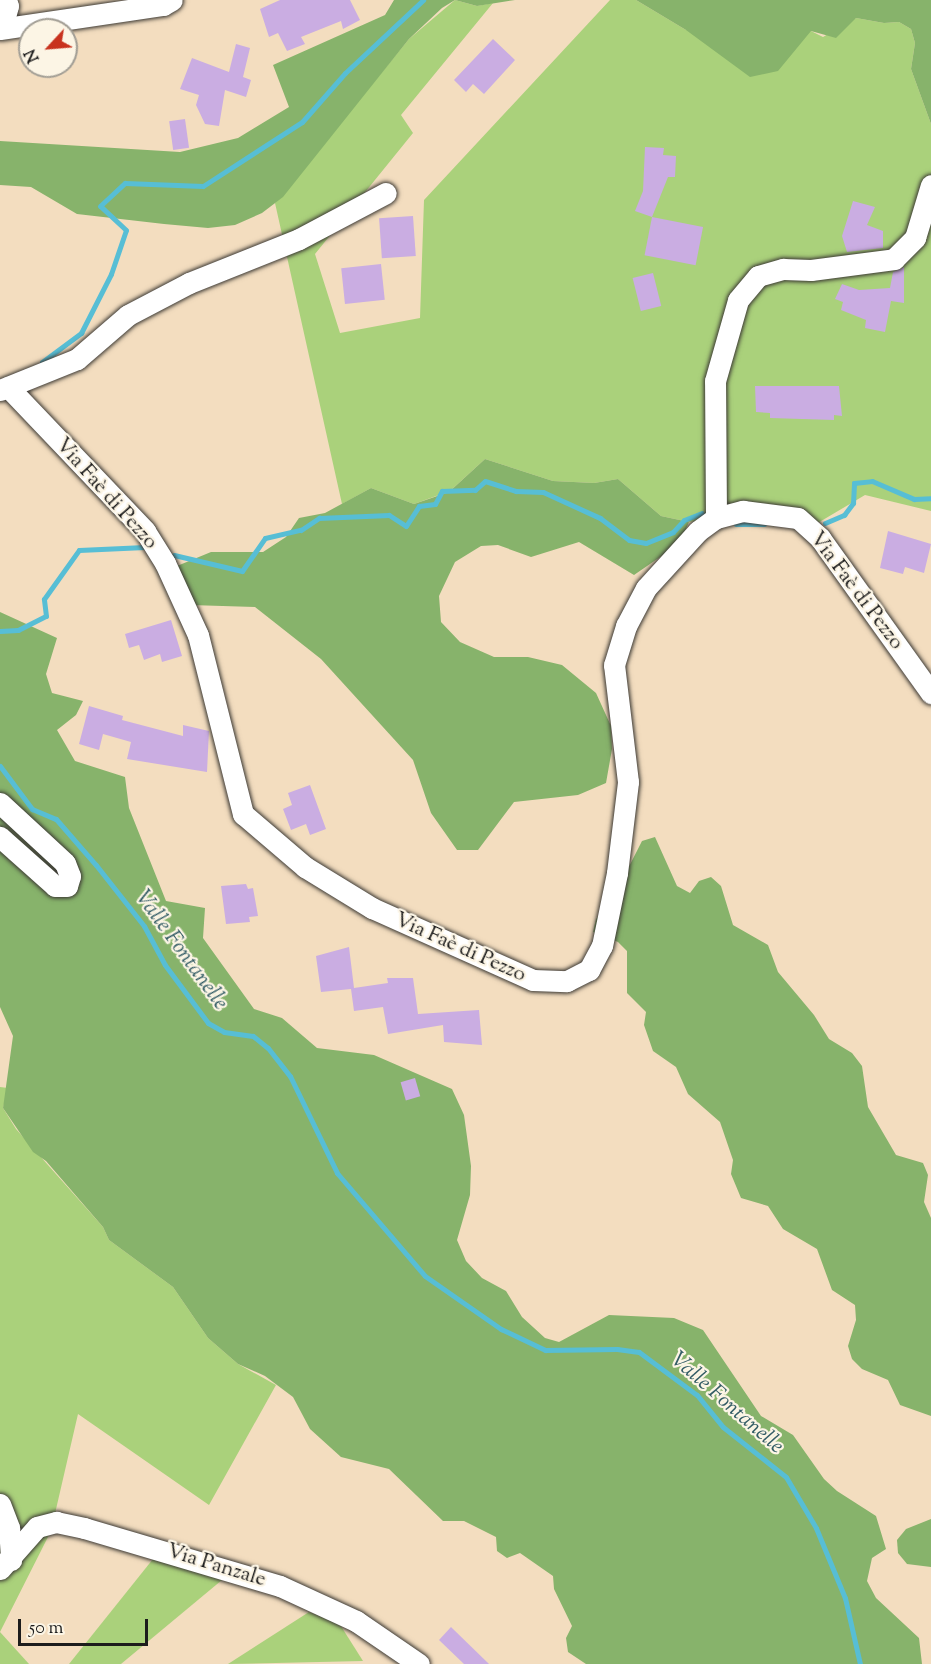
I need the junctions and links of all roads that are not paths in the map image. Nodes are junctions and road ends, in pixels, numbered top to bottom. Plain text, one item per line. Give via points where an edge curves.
1 (6, 0) edge
2 (172, 0) edge
3 (1, 28) edge
4 (931, 185) edge
5 (386, 193) dead end
6 (4, 389) edge
7 (716, 518) junction
8 (931, 693) edge
9 (0, 803) edge
10 (0, 837) edge
11 (0, 1504) edge
12 (5, 1564) edge
13 (419, 1664) edge

1 - 3 street via 8,6
2 - 3 street via 163,5
4 - 7 street via 915,238 894,259 811,270 783,269 758,276 738,300 714,381
5 - 6 street via 299,239 189,283 128,315 77,359
6 - 7 street, Via Faè di Pezzo via 145,531 165,563 198,635 243,814 305,867 372,908 533,980 567,981 589,970 602,946 617,873 628,782 614,665 626,626 646,588 698,531
7 - 8 street, Via Faè di Pezzo via 743,511 798,518 820,538
9 - 10 street via 65,863 70,876 67,886 56,886
11 - 12 street via 9,1528
12 - 13 street, Via Panzale via 38,1527 56,1522 84,1528 280,1586 356,1621

